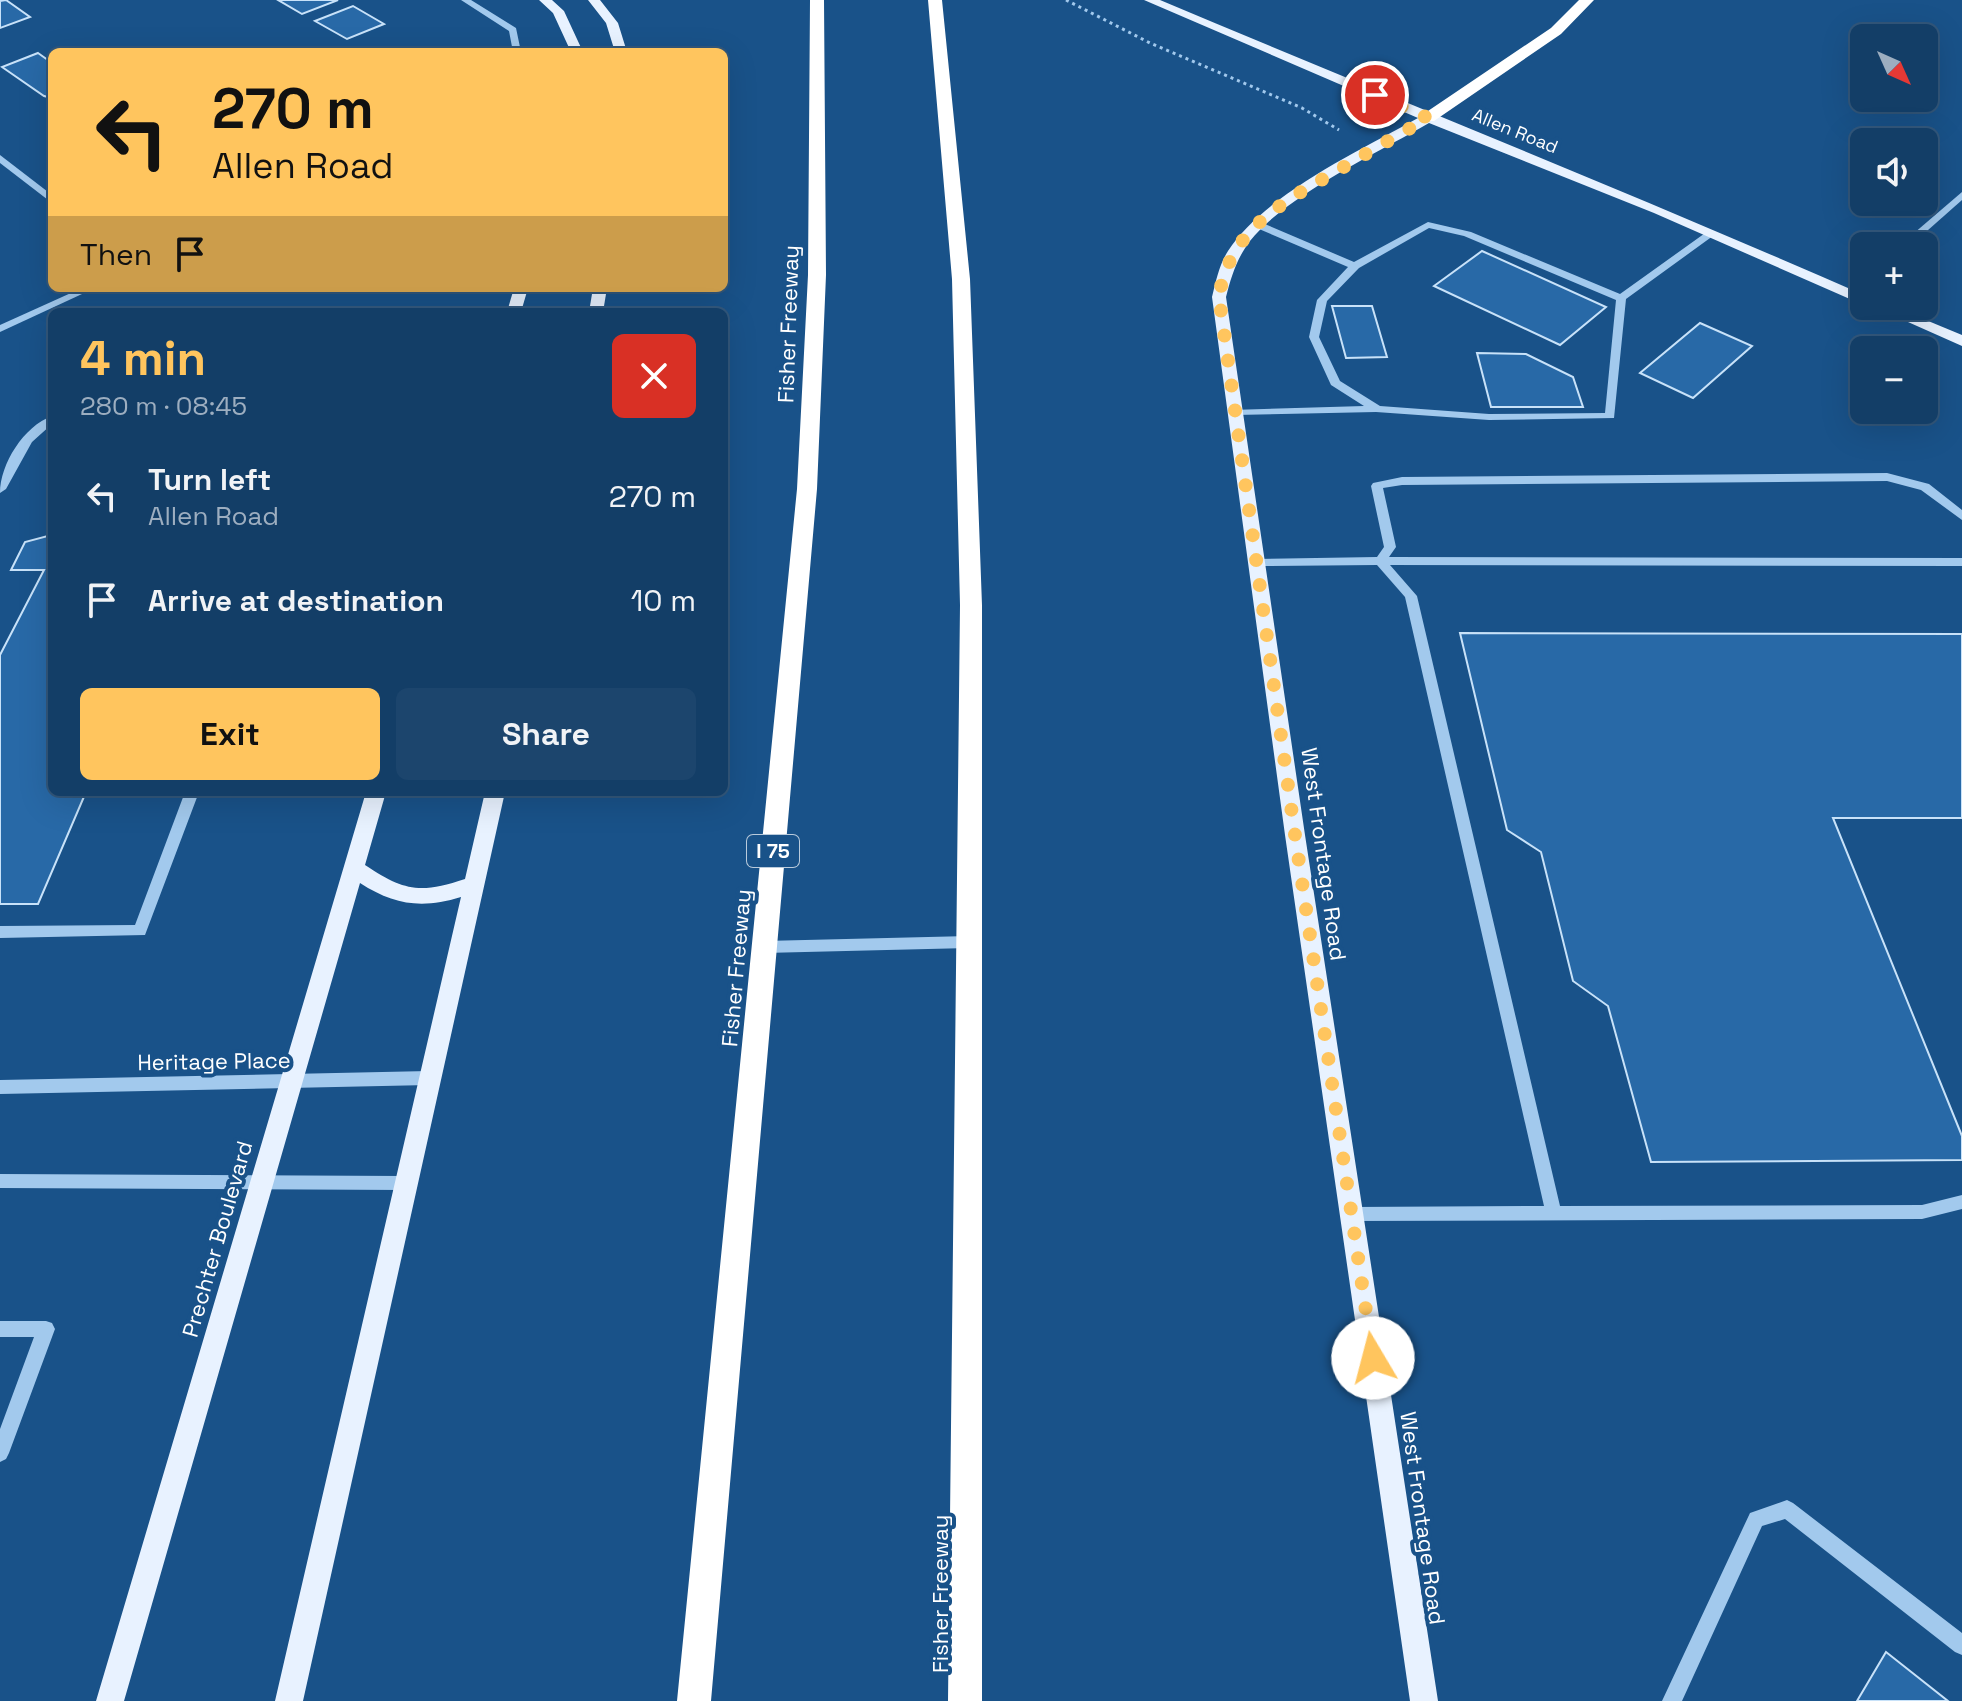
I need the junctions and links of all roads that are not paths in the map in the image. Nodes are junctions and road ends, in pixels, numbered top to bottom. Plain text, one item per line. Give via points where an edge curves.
1 (465, 0) edge
2 (545, 0) edge
3 (594, 0) edge
4 (817, 0) edge
5 (935, 0) edge
6 (1150, 0) edge
7 (1587, 0) edge
8 (516, 48) edge
9 (575, 48) edge
10 (620, 48) edge
11 (1428, 118) junction
12 (0, 158) edge
13 (1962, 195) edge
14 (48, 197) edge
15 (1256, 224) junction
16 (1920, 232) edge
17 (1712, 233) junction
18 (1355, 266) junction
19 (81, 292) edge
20 (1850, 293) edge
21 (1621, 298) junction
22 (1912, 320) edge
23 (0, 329) edge
24 (1962, 341) edge
25 (1377, 409) junction
26 (1235, 412) junction
27 (48, 420) edge
28 (0, 489) edge
29 (1962, 516) edge
30 (1380, 561) junction
31 (1257, 562) junction
32 (1962, 562) edge
33 (191, 796) edge
34 (375, 796) edge
35 (494, 796) edge
36 (353, 868) junction
37 (473, 885) junction
38 (0, 932) edge
39 (969, 942) junction
40 (764, 947) junction
41 (429, 1078) junction
42 (290, 1082) junction
43 (0, 1087) edge
44 (0, 1181) edge
45 (404, 1183) junction
46 (259, 1184) junction
47 (1962, 1202) edge
48 (1554, 1213) junction
49 (1352, 1214) junction
50 (0, 1329) edge
51 (0, 1453) edge
52 (1962, 1645) edge
53 (110, 1701) edge
54 (289, 1701) edge
55 (694, 1701) edge
56 (965, 1701) edge
57 (1424, 1701) edge
58 (1672, 1701) edge

1 - 8 street via 513,30
2 - 9 main road via 558,11
3 - 10 main road via 612,23
4 - 40 highway, Fisher Freeway / I 75 via 817,275 807,489
5 - 39 highway, Fisher Freeway via 961,294 971,605
6 - 11 main road, Allen Road
7 - 11 highway via 1556,31
11 - 15 main road, West Frontage Road
11 - 17 main road, Allen Road
12 - 14 street
13 - 16 street
15 - 18 street
15 - 26 main road, West Frontage Road via 1232,254 1219,297
17 - 20 main road, Allen Road
17 - 21 street
18 - 21 street via 1428,225 1467,234
18 - 25 street via 1322,300 1314,337 1335,383
19 - 23 street
21 - 25 street via 1610,416 1489,417
22 - 24 main road
25 - 26 street
26 - 31 main road, West Frontage Road
27 - 28 street via 21,451
29 - 30 street via 1925,487 1887,477 1402,481 1377,486 1390,547
30 - 31 street
30 - 32 street
30 - 48 street via 1411,596
31 - 49 main road, West Frontage Road
33 - 38 street via 140,931
34 - 36 main road, Prechter Boulevard
35 - 37 main road
36 - 37 main road via 395,896 433,898
36 - 42 main road, Prechter Boulevard
37 - 41 main road
39 - 40 street
39 - 56 highway, Fisher Freeway
40 - 55 highway, Fisher Freeway / I 75
41 - 42 street, Heritage Place
41 - 45 main road
42 - 43 street, Heritage Place
42 - 46 main road, Prechter Boulevard
44 - 46 street
45 - 46 street
45 - 54 main road
46 - 53 main road, Prechter Boulevard
47 - 48 street via 1922,1212
48 - 49 street
49 - 57 main road, West Frontage Road
50 - 51 street via 46,1329
52 - 58 street via 1787,1509 1756,1519

